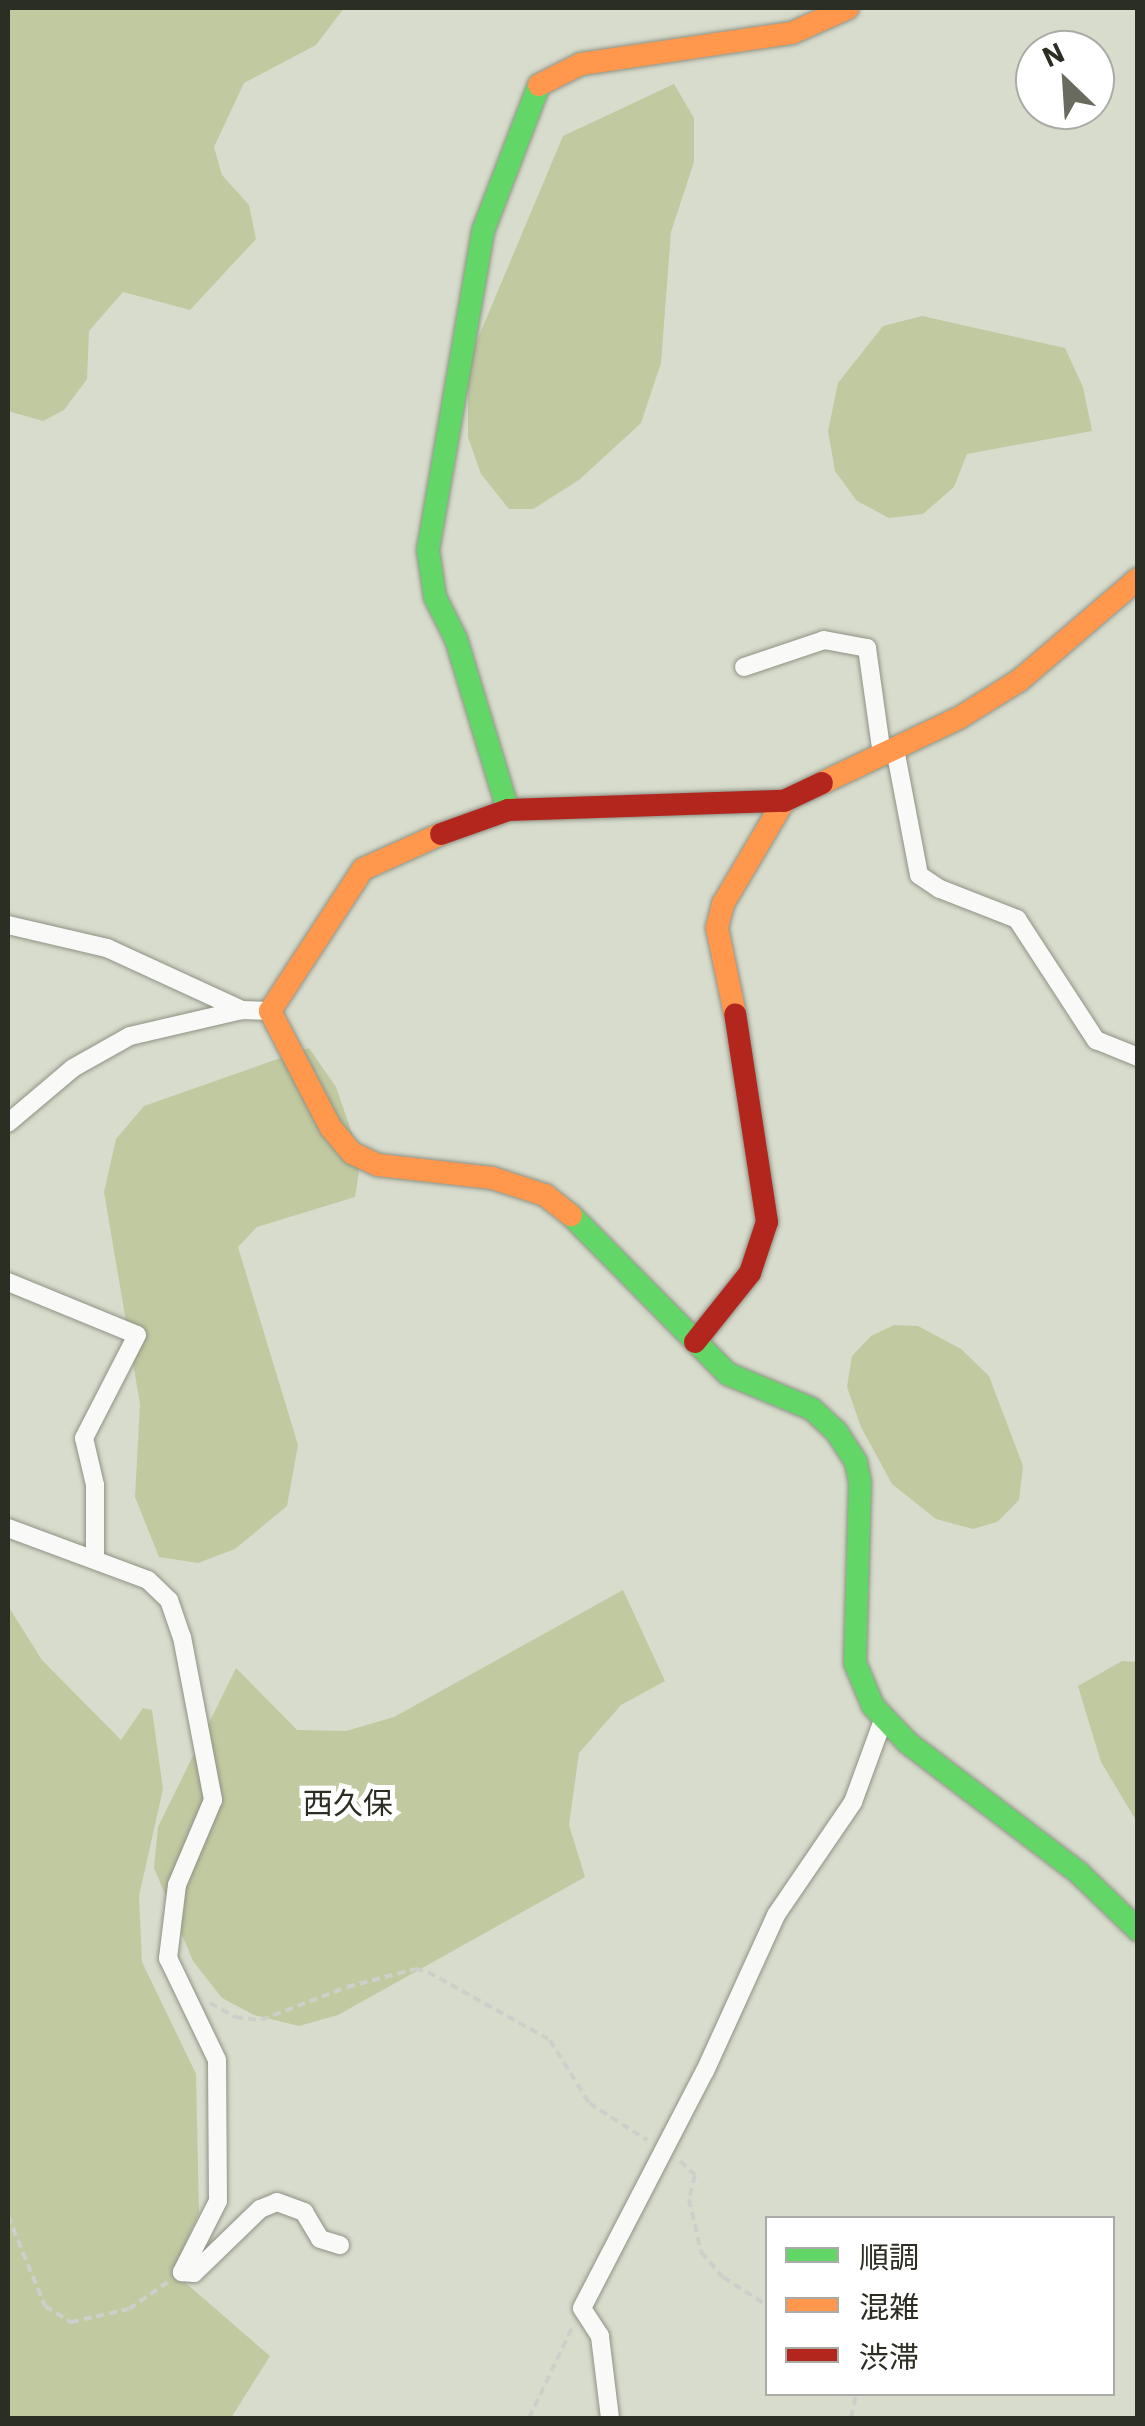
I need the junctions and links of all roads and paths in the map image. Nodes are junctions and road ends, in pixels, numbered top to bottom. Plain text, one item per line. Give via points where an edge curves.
1 (848, 8) edge
2 (1138, 579) edge
3 (1128, 595) edge
4 (744, 667) dead end
5 (889, 752) junction
6 (784, 801) junction
7 (508, 810) junction
8 (8, 925) edge
9 (242, 1010) junction
10 (270, 1011) junction
11 (1138, 1057) edge
12 (8, 1123) edge
13 (8, 1282) edge
14 (695, 1342) junction
15 (8, 1528) edge
16 (95, 1559) junction
17 (883, 1720) junction
18 (1138, 1930) edge
19 (202, 1996) dead end
20 (666, 2148) junction
21 (8, 2216) edge
22 (340, 2245) dead end
23 (182, 2272) junction
24 (765, 2304) edge
25 (582, 2308) junction
26 (529, 2418) edge
27 (610, 2418) edge

1 - 7 street via 792,34 581,64 537,86 527,107 483,231 428,550 435,596 456,639
2 - 3 street
3 - 5 street via 1020,680
4 - 5 street via 824,640 866,648
5 - 6 street
5 - 11 street via 920,874 940,890 1018,919 1096,1040
6 - 7 street
6 - 14 street via 723,904 716,928 766,1181 765,1234 750,1273
7 - 10 street via 412,841 363,870
8 - 9 street via 106,948
9 - 10 street
9 - 12 street via 130,1036 54,1082
10 - 14 street via 352,1153 378,1166 492,1178 545,1194
13 - 16 street via 136,1335 84,1438 95,1485
14 - 17 street via 740,1382 812,1410 848,1446 860,1483 855,1663
15 - 16 street
16 - 23 street via 160,1588 176,1614 212,1788 208,1816 177,1885 167,1939 172,1973 217,2060 218,2201
17 - 18 street via 1014,1818
17 - 20 street via 853,1802 776,1915
19 - 20 path via 236,2018 260,2020 348,1987 415,1969 428,1972 550,2040 588,2103
20 - 24 path via 694,2175 689,2198 701,2252 723,2277
20 - 25 street
21 - 23 path via 45,2306 72,2322 128,2309
22 - 23 street via 320,2239 304,2212 278,2202 260,2209 194,2273
25 - 26 path
25 - 27 street via 600,2336

